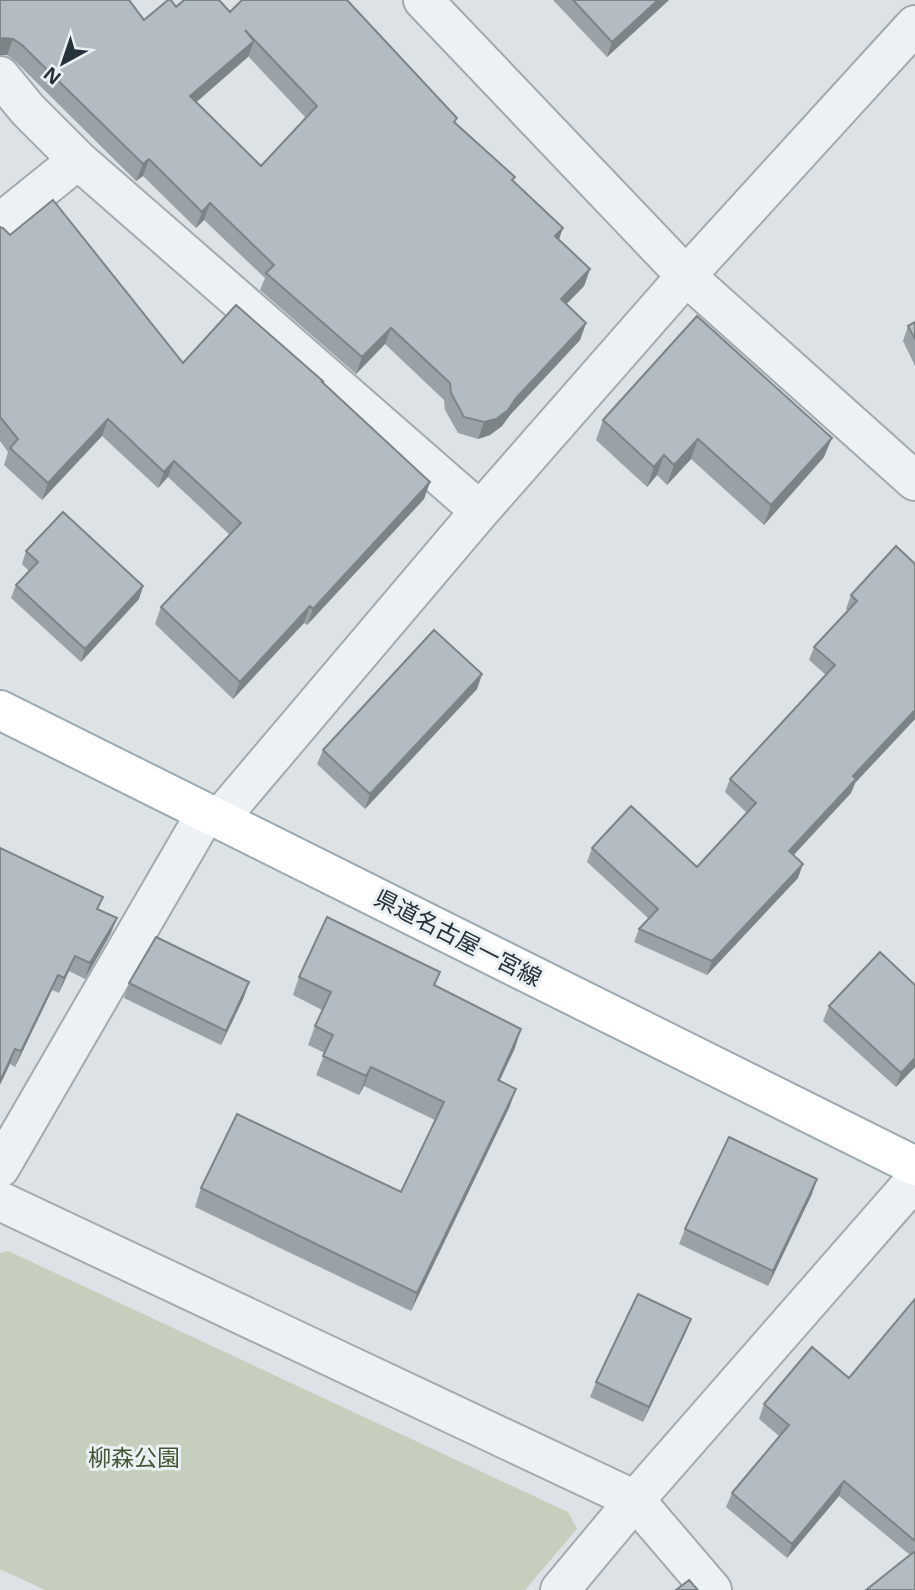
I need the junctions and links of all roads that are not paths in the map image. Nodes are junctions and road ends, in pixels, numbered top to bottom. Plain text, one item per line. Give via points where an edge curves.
1 (424, 0) edge
2 (915, 24) edge
3 (0, 76) edge
4 (78, 160) junction
5 (0, 223) edge
6 (686, 276) junction
7 (915, 481) edge
8 (480, 511) junction
9 (0, 710) edge
10 (213, 816) junction
11 (915, 1166) edge
12 (0, 1168) edge
13 (915, 1180) edge
14 (0, 1201) edge
15 (635, 1500) junction
16 (560, 1590) edge
17 (712, 1590) edge

1 - 6 street
2 - 6 street
3 - 4 street
4 - 5 street
4 - 8 street
6 - 7 street
6 - 8 street
8 - 10 street
9 - 10 main road, 県道名古屋一宮線
10 - 11 main road, 県道名古屋一宮線
10 - 12 street
13 - 15 street
14 - 15 street
15 - 16 street
15 - 17 street

